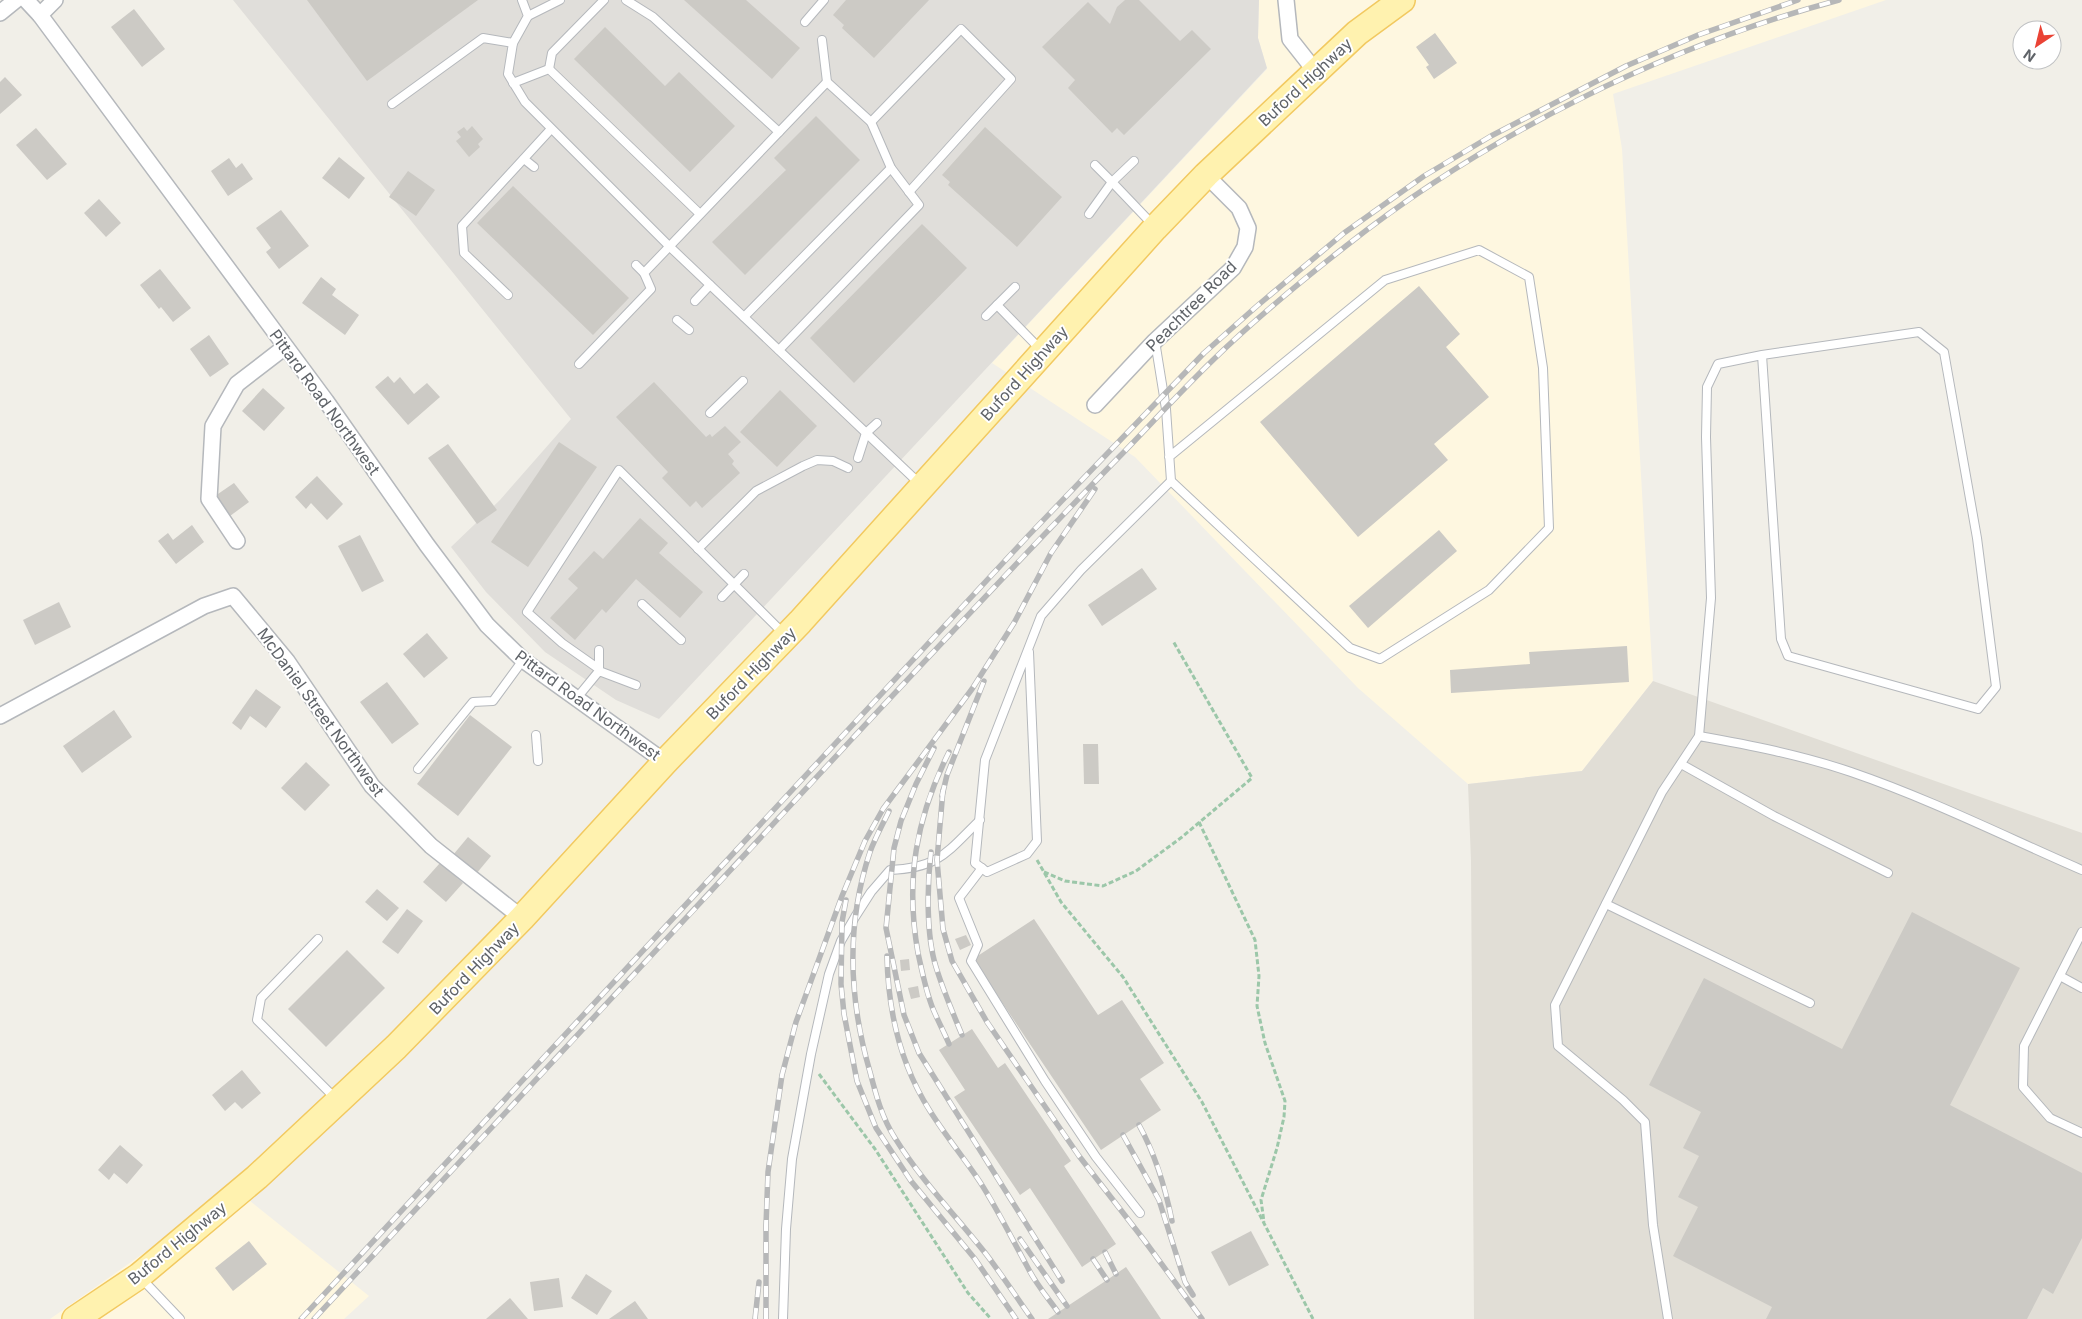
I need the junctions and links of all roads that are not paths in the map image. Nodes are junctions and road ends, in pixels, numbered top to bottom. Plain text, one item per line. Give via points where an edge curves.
1 (16, 0) edge
2 (26, 0) edge
3 (54, 0) edge
4 (522, 0) edge
5 (560, 0) edge
6 (604, 0) edge
7 (626, 0) edge
8 (824, 0) edge
9 (1286, 0) edge
10 (1402, 0) edge
11 (0, 13) edge
12 (40, 15) junction
13 (528, 16) junction
14 (805, 22) dead end
15 (822, 40) dead end
16 (513, 43) junction
17 (549, 69) junction
18 (1316, 72) junction
19 (827, 82) junction
20 (514, 83) junction
21 (392, 104) dead end
22 (871, 122) junction
23 (551, 129) junction
24 (779, 132) junction
25 (524, 159) junction
26 (1134, 161) dead end
27 (1095, 165) dead end
28 (534, 168) dead end
29 (891, 168) junction
30 (1206, 175) junction
31 (1112, 182) junction
32 (909, 192) junction
33 (700, 214) junction
34 (1089, 214) dead end
35 (1155, 228) junction
36 (669, 246) junction
37 (636, 265) dead end
38 (644, 273) junction
39 (710, 285) junction
40 (1015, 287) dead end
41 (508, 295) dead end
42 (695, 301) dead end
43 (997, 305) junction
44 (986, 316) dead end
45 (744, 317) junction
46 (677, 320) dead end
47 (689, 330) dead end
48 (1155, 341) junction
49 (285, 347) junction
50 (779, 350) junction
51 (1043, 352) junction
52 (1762, 355) junction
53 (579, 364) dead end
54 (743, 381) dead end
55 (1095, 405) dead end
56 (710, 413) dead end
57 (877, 423) dead end
58 (866, 433) junction
59 (1169, 457) junction
60 (858, 458) dead end
61 (848, 468) dead end
62 (1171, 481) junction
63 (923, 487) junction
64 (237, 540) dead end
65 (698, 549) junction
66 (744, 574) dead end
67 (734, 585) junction
68 (722, 597) dead end
69 (642, 604) dead end
70 (786, 636) junction
71 (680, 640) dead end
72 (599, 650) dead end
73 (1028, 652) junction
74 (523, 660) junction
75 (599, 670) junction
76 (636, 686) dead end
77 (576, 699) junction
78 (0, 716) edge
79 (536, 735) dead end
80 (1699, 736) junction
81 (538, 761) dead end
82 (665, 762) junction
83 (1681, 764) junction
84 (418, 769) dead end
85 (980, 820) junction
86 (982, 868) junction
87 (2082, 870) edge
88 (1888, 873) dead end
89 (1606, 904) junction
90 (522, 918) junction
91 (2082, 932) edge
92 (318, 939) dead end
93 (2060, 976) junction
94 (2082, 988) edge
95 (1810, 1003) dead end
96 (339, 1102) junction
97 (2082, 1133) edge
98 (1140, 1213) dead end
99 (139, 1276) junction
100 (75, 1319) edge
101 (180, 1319) edge
102 (783, 1319) edge
103 (1668, 1319) edge

1 - 11 street
2 - 12 street, Pittard Road Northwest
3 - 12 street
4 - 13 lane
5 - 13 lane
6 - 17 lane via 552,53
7 - 24 lane via 653,17
8 - 14 lane
9 - 18 street via 1290,39
10 - 18 main road, Buford Highway via 1357,33
12 - 49 street, Pittard Road Northwest
13 - 16 lane
15 - 19 lane
16 - 20 lane via 508,74
16 - 21 lane via 483,38
17 - 20 lane
17 - 33 lane
18 - 30 main road, Buford Highway
19 - 22 lane
19 - 24 lane
20 - 23 lane via 524,102
22 - 29 lane
22 - 32 lane via 961,29 1011,79
23 - 25 lane
23 - 36 lane
24 - 33 lane
25 - 28 lane
25 - 41 lane via 462,226 464,252
26 - 31 lane
27 - 31 lane
29 - 32 lane
29 - 45 lane
30 - 35 main road, Buford Highway
30 - 48 street, Peachtree Road via 1239,208 1248,228 1245,247 1233,268
31 - 34 lane
31 - 35 lane
32 - 50 lane via 919,205
33 - 36 lane
35 - 51 main road, Buford Highway
36 - 38 lane
36 - 39 lane
37 - 38 lane
38 - 53 lane via 651,289
39 - 42 lane
39 - 45 lane
40 - 43 lane
43 - 44 lane
43 - 51 lane
45 - 50 lane
46 - 47 lane
48 - 55 street, Peachtree Road
48 - 59 lane via 1166,408
49 - 64 street via 237,384 213,426 209,499
49 - 74 street, Pittard Road Northwest via 487,625
50 - 58 lane
51 - 63 main road, Buford Highway
52 - 52 lane via 1919,332 1944,352 1977,538 1996,687 1978,709 1788,656 1781,639
52 - 80 lane via 1718,364 1707,387 1711,598
54 - 56 lane
57 - 58 lane
58 - 60 lane
58 - 63 lane
59 - 62 lane
59 - 62 lane via 1385,280 1480,250 1529,277 1543,368 1549,528 1488,590 1380,659 1350,648
61 - 65 lane via 833,461 817,460 802,466 756,491
62 - 73 lane via 1080,570 1041,616
63 - 70 main road, Buford Highway
65 - 67 lane
65 - 75 lane via 620,470 527,612 562,644
66 - 67 lane
67 - 68 lane
67 - 70 lane
69 - 71 lane
70 - 82 main road, Buford Highway
72 - 75 lane
73 - 85 lane via 985,760
73 - 86 lane via 1037,841 1026,854 987,872
74 - 77 street, Pittard Road Northwest
74 - 84 lane via 493,701 472,702
75 - 76 lane
75 - 77 lane
77 - 82 street, Pittard Road Northwest
78 - 90 street, McDaniel Street Northwest via 204,606 233,596 287,661 372,786 431,846
79 - 81 lane
80 - 83 lane
80 - 87 lane via 1766,748 1850,772
82 - 90 main road, Buford Highway
83 - 88 lane via 1774,816
83 - 89 lane via 1662,792
85 - 86 lane via 976,863
85 - 102 lane via 937,860 913,869 890,870 871,892 841,941 829,974 809,1061 792,1159
86 - 98 lane via 959,898 978,945 971,961 1045,1081 1096,1157
89 - 95 lane
89 - 103 lane via 1555,1005 1558,1046 1645,1122 1654,1226
90 - 96 main road, Buford Highway
91 - 93 lane
92 - 96 lane via 261,998 258,1020
93 - 94 lane
93 - 97 lane via 2024,1046 2023,1087 2050,1118
96 - 99 main road, Buford Highway via 257,1177
99 - 100 main road, Buford Highway
99 - 101 lane

